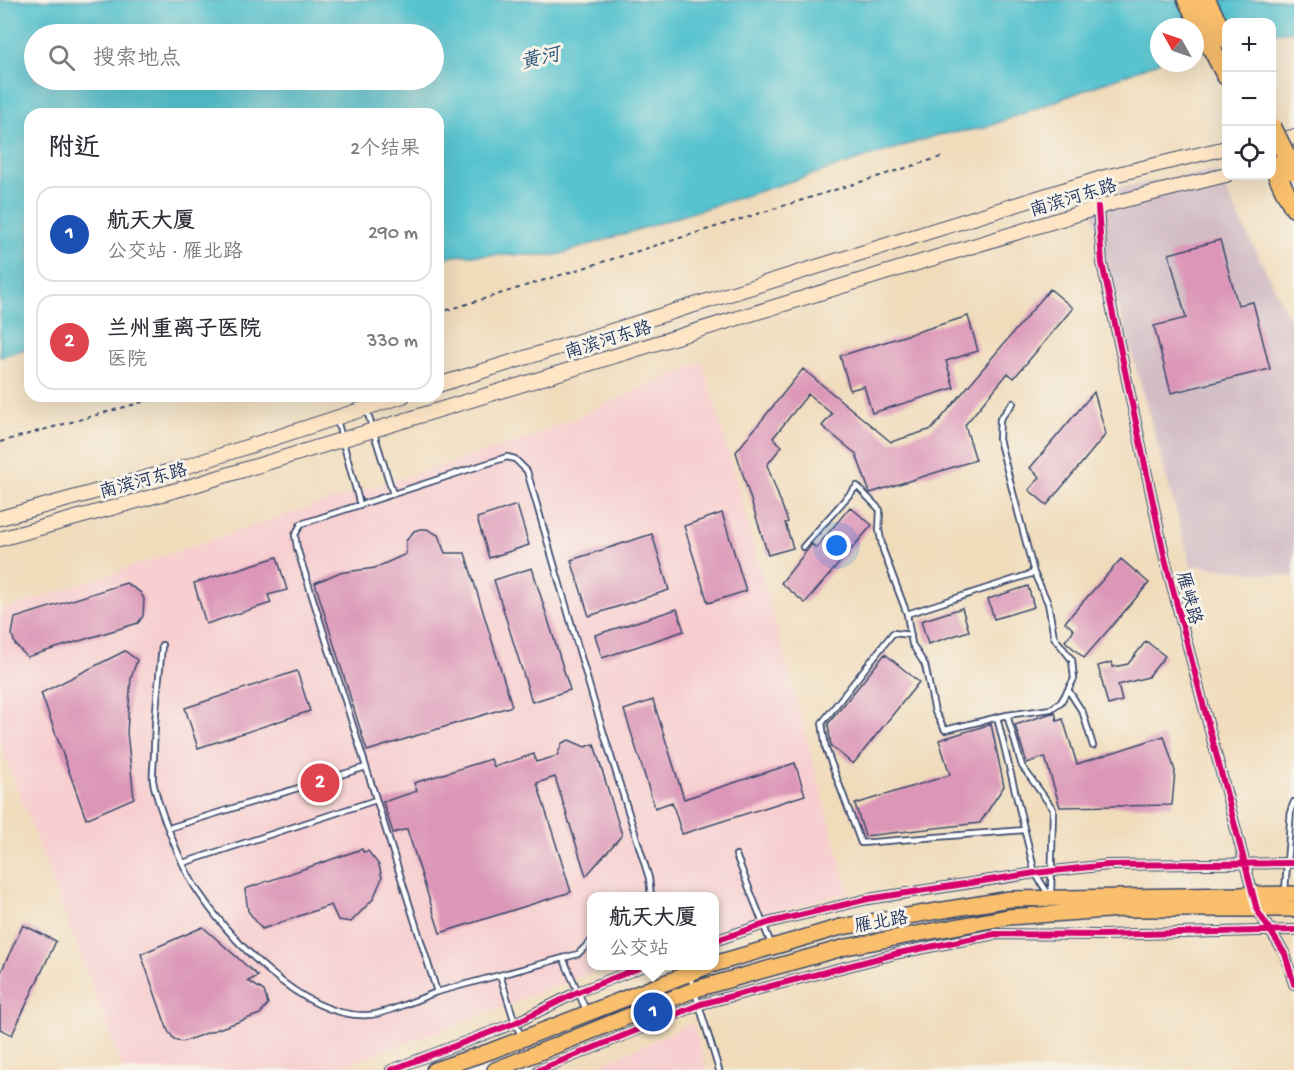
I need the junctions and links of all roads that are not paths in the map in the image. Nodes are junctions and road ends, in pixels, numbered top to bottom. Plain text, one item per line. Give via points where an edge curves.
1 (1187, 0) edge
2 (1206, 0) edge
3 (1222, 30) edge
4 (1225, 72) edge
5 (1276, 135) edge
6 (1294, 136) edge
7 (1276, 139) edge
8 (1222, 149) edge
9 (1294, 164) edge
10 (1276, 165) edge
11 (1294, 171) edge
12 (1276, 173) edge
13 (1222, 176) edge
14 (1066, 190) junction
15 (1098, 207) junction
16 (1294, 208) edge
17 (1073, 215) junction
18 (444, 383) edge
19 (384, 402) edge
20 (1013, 403) dead end
21 (366, 408) junction
22 (336, 417) junction
23 (373, 430) junction
24 (342, 439) junction
25 (393, 494) junction
26 (360, 505) junction
27 (0, 518) edge
28 (0, 539) edge
29 (803, 548) dead end
30 (1034, 573) junction
31 (907, 614) junction
32 (911, 635) junction
33 (162, 645) dead end
34 (1069, 691) junction
35 (1007, 715) junction
36 (997, 717) junction
37 (1093, 746) dead end
38 (366, 767) junction
39 (376, 800) junction
40 (1294, 802) edge
41 (169, 828) junction
42 (1024, 830) junction
43 (736, 855) dead end
44 (183, 863) junction
45 (1291, 864) edge
46 (1245, 866) junction
47 (1050, 871) junction
48 (1035, 873) junction
49 (650, 892) edge
50 (1290, 894) edge
51 (1051, 897) junction
52 (1255, 902) junction
53 (1294, 909) edge
54 (763, 925) junction
55 (1269, 930) junction
56 (1294, 930) edge
57 (719, 939) edge
58 (587, 944) edge
59 (772, 947) junction
60 (563, 958) junction
61 (719, 962) edge
62 (634, 970) edge
63 (683, 970) edge
64 (689, 970) edge
65 (500, 975) junction
66 (1294, 984) edge
67 (437, 992) junction
68 (578, 992) junction
69 (698, 996) junction
70 (587, 1012) junction
71 (515, 1023) junction
72 (523, 1038) junction
73 (391, 1070) edge
74 (434, 1070) edge
75 (495, 1070) edge
76 (539, 1070) edge
77 (719, 1070) edge

1 - 4 highway
2 - 3 highway
5 - 11 highway, bridge
6 - 7 main road
8 - 14 main road, 南滨河东路
9 - 10 main road
12 - 16 highway, bridge
13 - 15 main road, 南滨河东路
14 - 17 main road
14 - 18 main road, 南滨河东路
15 - 17 main road, 南滨河东路
15 - 46 street, 雁峡路 via 1102,262 1165,559
17 - 23 main road, 南滨河东路
19 - 21 main road, 南滨河东路
20 - 30 lane via 1000,419 999,439
21 - 22 main road, 南滨河东路
21 - 23 lane
22 - 24 lane
22 - 27 main road, 南滨河东路 via 185,467
23 - 24 main road, 南滨河东路
23 - 25 lane
24 - 26 lane
24 - 28 main road, 南滨河东路
25 - 26 lane
25 - 49 lane via 507,457 527,471
26 - 38 lane via 301,524 295,542
29 - 31 lane via 857,486 880,510 882,550
30 - 31 lane
30 - 34 lane via 1048,603 1054,637 1072,660 1074,679
31 - 32 lane
32 - 36 lane via 925,665 935,712 945,730
32 - 42 lane via 893,633 822,723 826,749 861,843
33 - 41 lane via 153,781
34 - 35 lane via 1051,709
34 - 37 lane via 1083,713
35 - 36 lane
35 - 47 lane via 1022,766 1053,809
36 - 42 lane
38 - 39 lane
38 - 41 lane
39 - 44 lane
39 - 67 lane
40 - 45 lane
41 - 44 lane
42 - 48 lane
43 - 54 lane
44 - 67 lane via 223,925 266,968 308,999 369,1015
45 - 46 street
45 - 50 lane
46 - 47 street via 1108,865
46 - 52 street, 雁峡路
47 - 48 street
47 - 51 lane
48 - 51 lane
48 - 54 street via 868,899
50 - 52 main road, 雁北路
51 - 52 main road, 雁北路
51 - 59 main road, 雁北路 via 1010,899 841,927
52 - 53 main road, 雁北路
52 - 55 street, 雁峡路
52 - 69 main road, 雁北路 via 1008,917 846,947
54 - 57 street
54 - 59 lane
55 - 56 street
55 - 66 street, 雁峡路 via 1285,954
55 - 69 street via 994,934
58 - 60 lane via 578,954
59 - 61 main road, 雁北路
60 - 65 lane
60 - 68 lane
62 - 68 street
63 - 70 main road
64 - 69 lane
65 - 67 lane
65 - 71 lane
68 - 70 lane
68 - 71 street
69 - 75 main road, 雁北路
69 - 76 street
69 - 77 lane
70 - 72 main road
71 - 72 lane
71 - 73 street
72 - 74 main road

